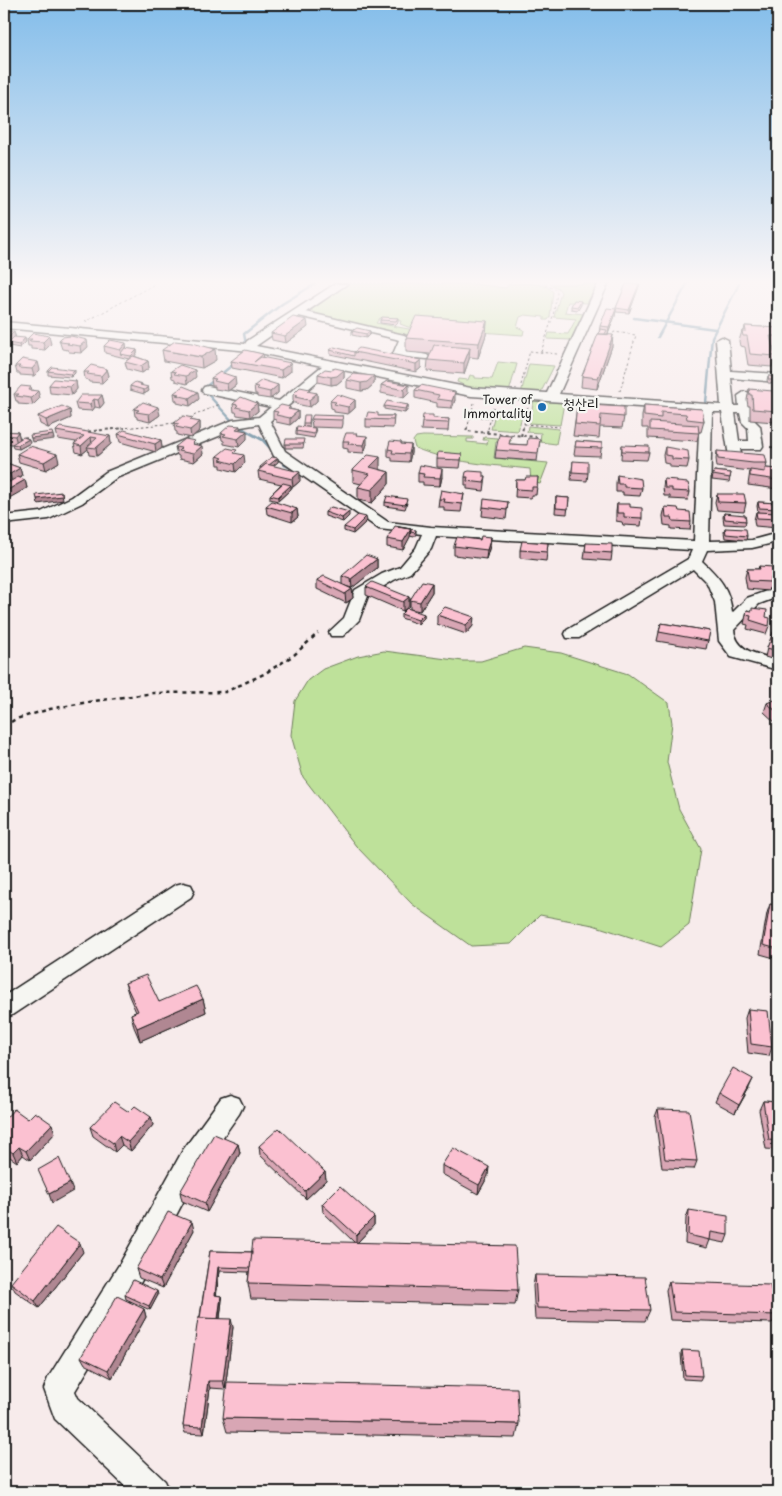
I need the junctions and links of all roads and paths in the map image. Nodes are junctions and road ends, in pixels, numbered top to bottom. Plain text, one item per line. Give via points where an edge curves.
1 (279, 354) edge
2 (398, 354) edge
3 (530, 354) edge
4 (559, 354) edge
5 (631, 354) edge
6 (724, 354) edge
7 (571, 355) joint
8 (423, 357) dead end
9 (331, 364) junction
10 (726, 374) junction
11 (778, 378) edge
12 (208, 390) dead end
13 (518, 396) junction
14 (242, 397) junction
15 (475, 398) dead end
16 (551, 398) junction
17 (778, 399) edge
18 (496, 400) dead end
19 (529, 402) dead end
20 (617, 402) junction
21 (281, 405) junction
22 (706, 408) junction
23 (728, 409) junction
24 (745, 410) junction
25 (492, 412) junction
26 (526, 415) junction
27 (470, 416) junction
28 (491, 418) junction
29 (263, 420) junction
30 (524, 424) junction
31 (560, 427) dead end
32 (78, 432) edge
33 (487, 433) junction
34 (521, 436) junction
35 (37, 437) edge
36 (537, 437) edge
37 (14, 438) edge
38 (4, 520) edge
39 (431, 531) junction
40 (778, 537) edge
41 (701, 546) junction
42 (694, 562) junction
43 (778, 592) edge
44 (725, 630) junction
45 (337, 632) dead end
46 (318, 633) dead end
47 (573, 634) dead end
48 (778, 665) edge
49 (4, 726) edge
50 (183, 891) dead end
51 (4, 1008) edge
52 (230, 1106) dead end
53 (154, 1492) edge

1 - 9 street
2 - 8 street
3 - 13 path
4 - 7 path
5 - 20 path
6 - 10 street
7 - 16 street
9 - 13 street via 471,392
9 - 21 street
10 - 11 street
10 - 23 street
12 - 14 street
13 - 16 street
14 - 21 street
14 - 32 path via 176,423
15 - 27 path
16 - 20 street
17 - 24 street via 744,396
18 - 25 path
19 - 26 path
20 - 22 street
21 - 29 street
22 - 23 street
22 - 41 street
23 - 24 street
23 - 24 street via 734,449 756,446 754,426 748,422
25 - 26 path
25 - 28 path
26 - 30 path
27 - 28 path
27 - 33 path via 466,431
28 - 33 path
29 - 38 street via 238,423 111,475 77,500 44,516
29 - 39 street via 279,453 384,526
30 - 31 path
30 - 34 path
33 - 34 path
34 - 36 path
35 - 37 path
39 - 41 street
39 - 45 street via 424,549 405,570 362,593 351,620
40 - 41 street via 752,544
41 - 42 street
42 - 44 street via 714,580 723,602
42 - 47 street
43 - 44 street via 753,601
44 - 48 street via 727,641 737,653
46 - 49 path via 294,656 226,692 94,700 50,709
50 - 51 street
52 - 53 street via 192,1159 132,1270 59,1389 66,1408

